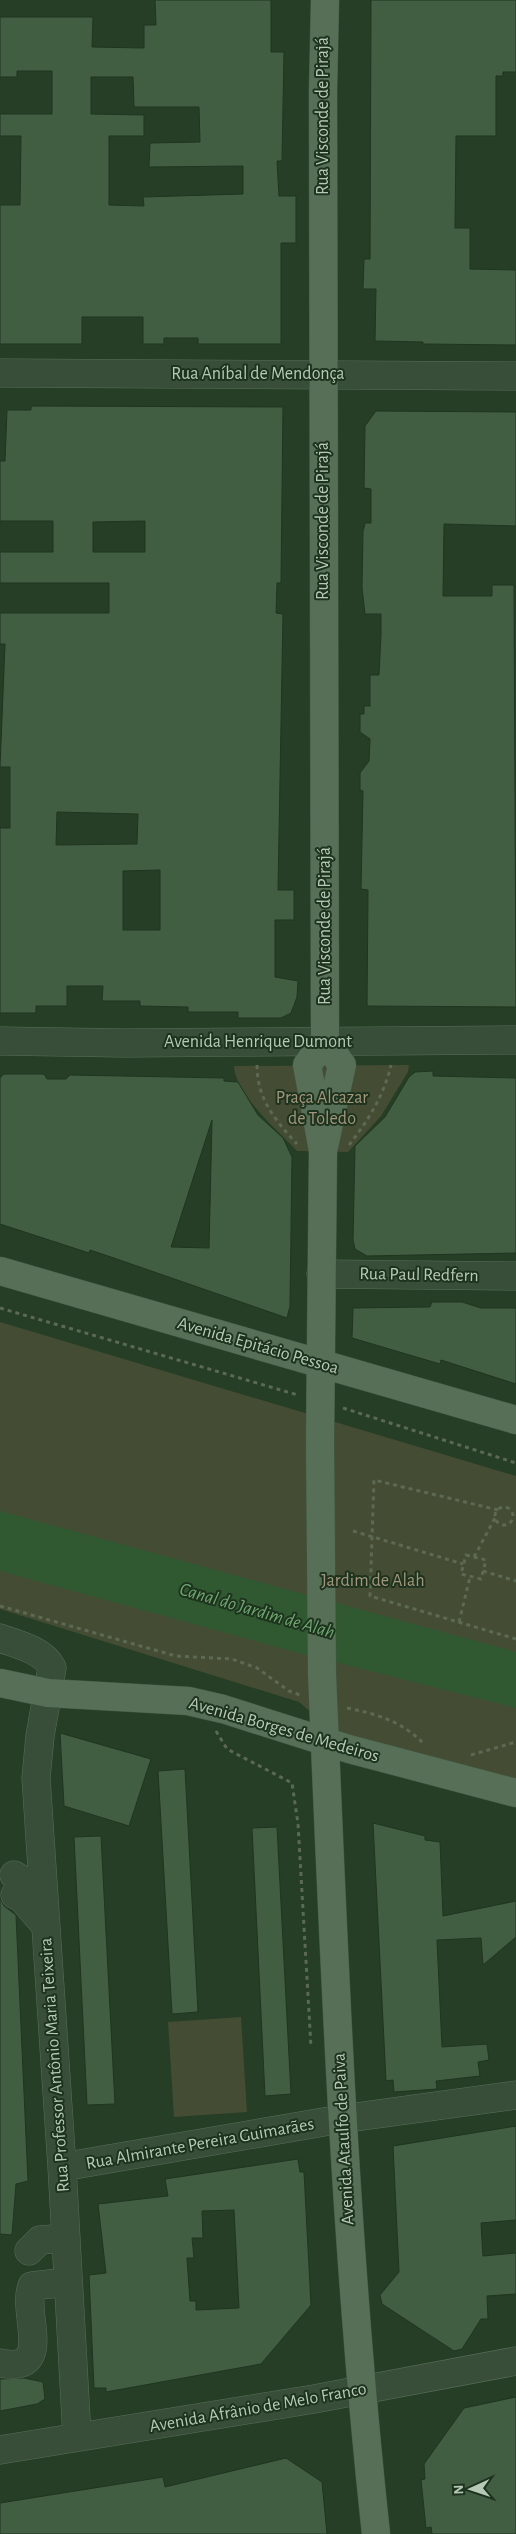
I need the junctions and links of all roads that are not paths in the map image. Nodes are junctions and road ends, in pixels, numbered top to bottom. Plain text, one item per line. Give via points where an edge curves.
1 (324, 0) edge
2 (0, 373) edge
3 (323, 374) junction
4 (516, 376) edge
5 (516, 1040) edge
6 (0, 1041) edge
7 (325, 1041) junction
8 (0, 1272) edge
9 (321, 1274) junction
10 (516, 1276) edge
11 (321, 1364) junction
12 (516, 1420) edge
13 (0, 1638) edge
14 (0, 1683) edge
15 (48, 1693) junction
16 (326, 1742) junction
17 (516, 1793) edge
18 (14, 1885) dead end
19 (45, 1913) junction
20 (516, 2095) edge
21 (341, 2119) junction
22 (62, 2167) junction
23 (66, 2238) junction
24 (29, 2251) dead end
25 (67, 2282) junction
26 (516, 2361) edge
27 (0, 2363) edge
28 (362, 2390) junction
29 (76, 2438) junction
30 (0, 2450) edge
31 (376, 2534) edge

1 - 3 main road, Rua Visconde de Pirajá
2 - 3 street, Rua Aníbal de Mendonça
3 - 4 street, Rua Aníbal de Mendonça
3 - 7 main road, Rua Visconde de Pirajá
5 - 7 street, Avenida Henrique Dumont
6 - 7 street, Avenida Henrique Dumont
7 - 9 main road via 307,1065 323,1151
8 - 11 main road, Avenida Epitácio Pessoa
9 - 10 street, Rua Paul Redfern
9 - 11 main road
11 - 12 main road, Avenida Epitácio Pessoa
11 - 16 main road, Avenida Ataulfo de Paiva, bridge via 322,1673
13 - 15 street via 34,1651 49,1662 52,1675
14 - 15 main road, Avenida Borges de Medeiros
15 - 16 main road, Avenida Borges de Medeiros via 188,1701
15 - 19 street, Rua Professor Antônio Maria Teixeira via 36,1778
16 - 17 main road, Avenida Borges de Medeiros
16 - 21 main road, Avenida Ataulfo de Paiva
18 - 19 street via 24,1900
19 - 22 street, Rua Professor Antônio Maria Teixeira
20 - 21 street, Rua Almirante Pereira Guimarães
21 - 22 street, Rua Almirante Pereira Guimarães
21 - 28 main road, Avenida Ataulfo de Paiva
22 - 23 street, Rua Professor Antônio Maria Teixeira
23 - 24 street via 40,2240
23 - 25 street, Rua Professor Antônio Maria Teixeira
25 - 27 street via 32,2286 32,2350 21,2364
25 - 29 street, Rua Professor Antônio Maria Teixeira
26 - 28 street, Avenida Afrânio de Melo Franco
28 - 29 street, Avenida Afrânio de Melo Franco
28 - 31 main road, Avenida Ataulfo de Paiva
29 - 30 street, Avenida Afrânio de Melo Franco

